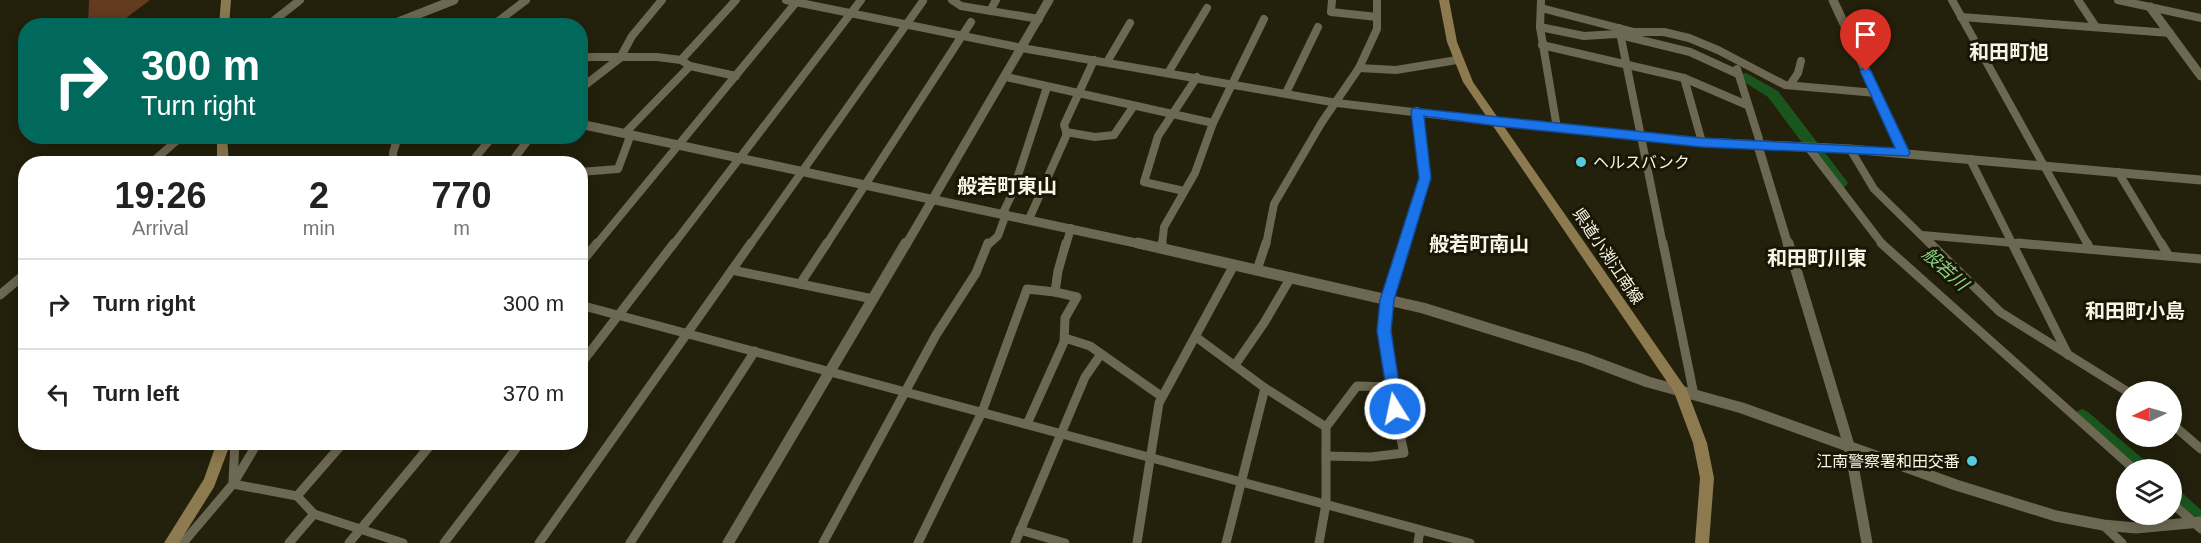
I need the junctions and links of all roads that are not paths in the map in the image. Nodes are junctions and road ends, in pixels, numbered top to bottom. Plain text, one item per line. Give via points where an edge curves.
1 (226, 0) edge
2 (300, 0) edge
3 (454, 0) edge
4 (526, 0) edge
5 (662, 0) edge
6 (735, 0) edge
7 (786, 0) edge
8 (861, 0) edge
9 (952, 0) edge
10 (996, 0) edge
11 (1049, 0) edge
12 (1332, 0) edge
13 (1377, 0) edge
14 (1444, 0) edge
15 (1833, 0) edge
16 (1952, 0) edge
17 (2078, 0) edge
18 (2118, 0) edge
19 (797, 1) edge
20 (923, 1) edge
21 (1541, 4) edge
22 (2150, 6) junction
23 (1207, 9) dead end
24 (990, 11) junction
25 (851, 13) junction
26 (1377, 17) junction
27 (1961, 17) junction
28 (225, 18) edge
29 (277, 18) edge
30 (405, 18) edge
31 (502, 18) edge
32 (2201, 18) edge
33 (1039, 19) junction
34 (1264, 19) dead end
35 (971, 22) dead end
36 (1130, 23) dead end
37 (905, 24) junction
38 (1318, 27) dead end
39 (1540, 27) junction
40 (2096, 27) junction
41 (1619, 32) junction
42 (2170, 33) junction
43 (962, 35) junction
44 (1542, 45) junction
45 (1022, 48) junction
46 (588, 57) edge
47 (620, 58) junction
48 (1734, 58) junction
49 (681, 60) junction
50 (1094, 60) junction
51 (1457, 60) junction
52 (1801, 61) dead end
53 (1107, 62) junction
54 (1626, 64) junction
55 (690, 66) junction
56 (1359, 68) junction
57 (1168, 73) junction
58 (1738, 74) junction
59 (736, 76) junction
60 (2201, 76) edge
61 (1006, 77) junction
62 (1197, 77) junction
63 (1684, 78) junction
64 (588, 83) edge
65 (1233, 84) junction
66 (1790, 86) junction
67 (1047, 87) junction
68 (1287, 93) junction
69 (1876, 93) junction
70 (1080, 94) junction
71 (1337, 102) junction
72 (1747, 105) junction
73 (1133, 106) junction
74 (1417, 111) junction
75 (1173, 113) junction
76 (1497, 122) junction
77 (1213, 123) junction
78 (588, 126) edge
79 (1557, 128) junction
80 (1066, 132) junction
81 (628, 134) junction
82 (1641, 136) junction
83 (1702, 142) junction
84 (173, 144) edge
85 (486, 144) edge
86 (679, 144) junction
87 (1758, 146) junction
88 (1812, 147) junction
89 (1850, 149) junction
90 (1904, 153) junction
91 (159, 156) edge
92 (477, 156) edge
93 (740, 157) junction
94 (1970, 159) junction
95 (2043, 165) junction
96 (588, 171) edge
97 (802, 171) junction
98 (2118, 172) junction
99 (2200, 181) edge
100 (865, 184) junction
101 (1184, 191) junction
102 (932, 198) junction
103 (1004, 214) junction
104 (1029, 219) junction
105 (1071, 228) junction
106 (1922, 235) junction
107 (2012, 242) junction
108 (1162, 248) junction
109 (2090, 249) junction
110 (588, 254) edge
111 (2169, 256) junction
112 (2201, 259) edge
113 (1234, 264) junction
114 (732, 270) junction
115 (1257, 270) junction
116 (1291, 278) junction
117 (18, 280) edge
118 (800, 284) junction
119 (1055, 292) junction
120 (0, 295) edge
121 (873, 299) junction
122 (1387, 300) junction
123 (588, 306) edge
124 (619, 315) junction
125 (688, 333) junction
126 (1196, 337) junction
127 (1065, 338) junction
128 (755, 351) junction
129 (1101, 354) junction
130 (588, 355) edge
131 (2068, 355) junction
132 (1235, 365) junction
133 (830, 372) junction
134 (2116, 385) edge
135 (1390, 387) junction
136 (1265, 388) junction
137 (1680, 390) junction
138 (904, 392) junction
139 (1694, 395) junction
140 (1161, 396) junction
141 (982, 412) junction
142 (1027, 424) junction
143 (1326, 428) junction
144 (1061, 433) junction
145 (2182, 433) edge
146 (1850, 449) junction
147 (2201, 449) edge
148 (221, 450) edge
149 (235, 450) edge
150 (253, 450) edge
151 (337, 450) edge
152 (426, 450) edge
153 (515, 450) edge
154 (1326, 456) junction
155 (1149, 457) junction
156 (2122, 459) edge
157 (1242, 482) junction
158 (233, 484) junction
159 (297, 496) junction
160 (1326, 504) junction
161 (2182, 511) edge
162 (314, 514) junction
163 (2103, 525) junction
164 (2199, 525) edge
165 (361, 529) junction
166 (1020, 530) junction
167 (1420, 530) junction
168 (171, 543) edge
169 (183, 543) edge
170 (289, 543) edge
171 (350, 543) edge
172 (403, 543) edge
173 (444, 543) edge
174 (539, 543) edge
175 (630, 543) edge
176 (728, 543) edge
177 (823, 543) edge
178 (918, 543) edge
179 (1015, 543) edge
180 (1065, 543) edge
181 (1137, 543) edge
182 (1227, 543) edge
183 (1319, 543) edge
184 (1418, 543) edge
185 (1470, 543) edge
186 (1702, 543) edge
187 (1867, 543) edge
188 (2122, 543) edge

1 - 28 main road
2 - 29 street
3 - 30 street
4 - 31 street
5 - 47 street via 632,36
6 - 49 street
7 - 19 street
8 - 25 street
9 - 24 street via 961,6
10 - 24 street
11 - 33 street
12 - 26 street via 1331,12
13 - 26 street
14 - 51 main road, 県道小渕江南線 via 1446,26
15 - 69 street
16 - 27 street
17 - 40 street
18 - 22 street
19 - 25 street
19 - 59 street
20 - 37 street
21 - 39 street
21 - 41 street
22 - 32 street
22 - 42 street
23 - 57 street
24 - 33 street
25 - 37 street
25 - 93 street
26 - 56 street via 1377,29
27 - 40 street
27 - 95 street
33 - 45 street
34 - 65 street
35 - 43 street
36 - 53 street
37 - 43 street
37 - 97 street
38 - 68 street
39 - 41 street via 1584,36
39 - 44 street
40 - 42 street
41 - 48 street via 1670,33
41 - 54 street
41 - 58 street via 1690,52
42 - 60 street
43 - 45 street
43 - 100 street
44 - 54 street
44 - 79 street
45 - 50 street
45 - 61 street
46 - 47 street
47 - 49 street
47 - 64 street
48 - 58 street
48 - 66 street
49 - 55 street
50 - 53 street
50 - 70 street
51 - 56 street via 1396,70
51 - 76 main road, 県道小渕江南線
52 - 66 street
53 - 57 street
54 - 63 street
54 - 82 street
55 - 59 street
55 - 81 street
56 - 71 street
57 - 62 street
58 - 72 street
59 - 86 street
61 - 67 street
61 - 102 street
62 - 65 street
62 - 75 street
63 - 72 street
63 - 83 street
65 - 68 street
65 - 77 street
66 - 69 street
67 - 70 street
67 - 103 street
68 - 71 street
69 - 90 street
70 - 73 street
70 - 80 street via 1064,125
71 - 74 street
71 - 115 street via 1274,204 1270,232
72 - 87 street
73 - 75 street
73 - 80 street via 1114,135 1095,137
74 - 76 street
74 - 122 street via 1425,178
75 - 77 street
75 - 101 street via 1158,136 1144,182
76 - 79 street
76 - 137 main road, 県道小渕江南線
77 - 101 street
78 - 81 street
79 - 82 street
80 - 104 street
81 - 86 street
81 - 96 street via 618,169
82 - 83 street
82 - 139 street
83 - 87 street
84 - 91 street
85 - 92 street
86 - 93 street
86 - 110 street
87 - 88 street
87 - 146 street
88 - 89 street
88 - 156 street via 1880,242
89 - 90 street
89 - 106 street via 1874,189
90 - 94 street
93 - 97 street
93 - 124 street
94 - 95 street
94 - 107 street
95 - 98 street
95 - 109 street
97 - 100 street
97 - 114 street
98 - 99 street
98 - 111 street
100 - 102 street
100 - 118 street
101 - 108 street via 1164,227
102 - 103 street
102 - 121 street
103 - 104 street
103 - 138 street via 998,236 989,242 976,273
104 - 105 street
105 - 108 street
105 - 119 street
106 - 107 street
106 - 131 street via 2000,312
107 - 109 street
107 - 131 street
108 - 113 street
109 - 111 street
111 - 112 street
113 - 115 street
113 - 126 street
114 - 118 street
114 - 125 street
115 - 116 street
116 - 122 street
116 - 132 street
117 - 120 street
118 - 121 street
119 - 127 street via 1077,297 1065,318
119 - 141 street via 1027,290
121 - 133 street
122 - 135 street via 1384,331
122 - 137 street via 1493,328
123 - 124 street
124 - 125 street
124 - 130 street
125 - 128 street
125 - 174 street
126 - 132 street
126 - 140 street
127 - 129 street
127 - 142 street
128 - 133 street
128 - 175 street
129 - 140 street
129 - 144 street via 1085,377
131 - 134 street
132 - 136 street
133 - 138 street
133 - 176 street
135 - 143 street via 1357,386
135 - 154 street via 1404,453
136 - 143 street
136 - 157 street
137 - 139 street
137 - 186 main road, 県道小渕江南線 via 1700,443 1707,478
138 - 141 street
138 - 177 street
139 - 146 street via 1742,408
140 - 155 street
141 - 142 street
141 - 178 street
142 - 144 street
143 - 154 street
144 - 155 street
144 - 166 street
145 - 147 street
146 - 163 street via 2015,504
146 - 187 street
148 - 168 main road via 214,473
149 - 158 street
150 - 158 street
151 - 159 street
152 - 165 street
153 - 173 street
154 - 160 street
155 - 157 street
155 - 181 street
157 - 160 street
157 - 182 street
158 - 159 street
158 - 169 street
159 - 162 street
160 - 167 street
160 - 183 street
161 - 164 street
162 - 165 street
162 - 170 street
163 - 164 street
163 - 188 street
165 - 171 street
165 - 172 street
166 - 179 street
166 - 180 street
167 - 184 street
167 - 185 street

